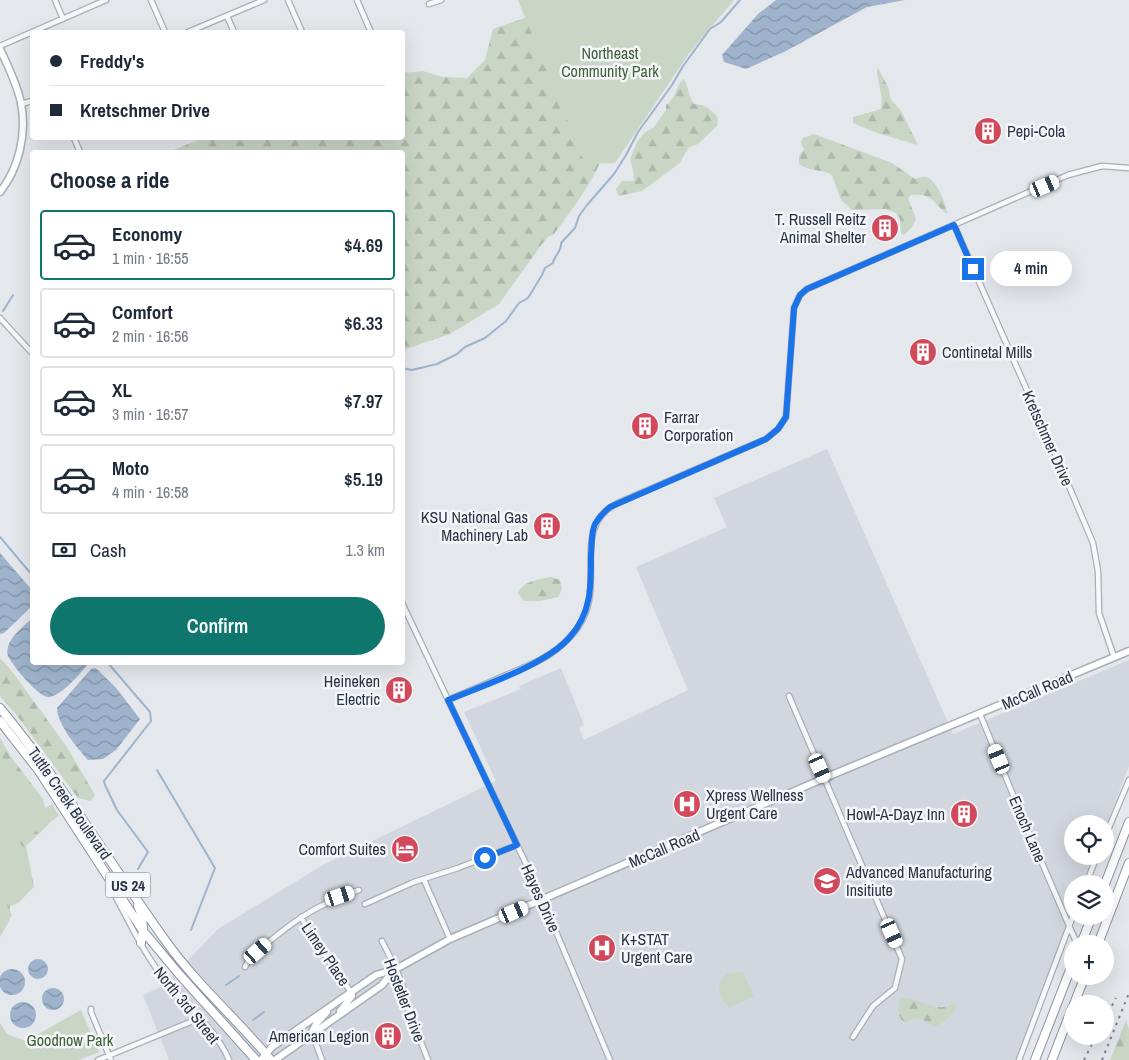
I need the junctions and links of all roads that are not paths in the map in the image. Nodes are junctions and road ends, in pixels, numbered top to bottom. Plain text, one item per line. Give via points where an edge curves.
1 (55, 0) edge
2 (106, 0) edge
3 (151, 0) edge
4 (264, 0) edge
5 (288, 0) edge
6 (357, 0) edge
7 (441, 0) edge
8 (429, 4) dead end
9 (227, 16) junction
10 (63, 19) junction
11 (38, 30) edge
12 (164, 30) edge
13 (193, 30) edge
14 (233, 30) edge
15 (301, 30) edge
16 (370, 30) dead end
17 (30, 34) edge
18 (0, 47) edge
19 (30, 101) edge
20 (21, 104) junction
21 (1129, 168) edge
22 (0, 192) edge
23 (954, 225) junction
24 (0, 318) edge
25 (30, 351) edge
26 (405, 609) edge
27 (1129, 651) edge
28 (1114, 658) junction
29 (789, 696) dead end
30 (448, 700) junction
31 (0, 708) edge
32 (980, 714) junction
33 (0, 721) edge
34 (824, 779) junction
35 (1129, 780) edge
36 (1114, 816) edge
37 (1129, 822) edge
38 (517, 845) junction
39 (1129, 863) edge
40 (103, 870) junction
41 (1108, 875) edge
42 (424, 880) junction
43 (130, 888) junction
44 (359, 890) dead end
45 (542, 900) junction
46 (365, 904) dead end
47 (1064, 912) edge
48 (301, 916) junction
49 (1070, 925) joint
50 (144, 931) junction
51 (1075, 935) edge
52 (1101, 935) edge
53 (450, 939) junction
54 (382, 941) dead end
55 (141, 943) junction
56 (245, 967) dead end
57 (396, 969) junction
58 (1064, 985) edge
59 (351, 992) junction
60 (332, 1006) junction
61 (91, 1009) dead end
62 (334, 1017) junction
63 (200, 1018) junction
64 (1064, 1029) edge
65 (312, 1033) junction
66 (853, 1037) dead end
67 (110, 1058) edge
68 (266, 1058) edge
69 (98, 1060) edge
70 (229, 1060) edge
71 (256, 1060) edge
72 (275, 1060) edge
73 (322, 1060) edge
74 (428, 1060) edge
75 (610, 1060) edge
76 (1019, 1060) edge
77 (1035, 1060) edge
78 (1052, 1060) edge

1 - 10 street
2 - 10 street
3 - 12 street
4 - 9 street
5 - 15 street
6 - 16 street
7 - 8 street
9 - 13 street
9 - 14 street
10 - 11 street
17 - 18 street
18 - 20 main road
19 - 20 street
20 - 22 main road via 19,153
21 - 23 street via 1102,166 1084,170
23 - 28 street, Kretschmer Drive via 1093,543 1098,571 1098,612
23 - 30 street via 822,282 800,295 793,315 786,417 778,429 766,439 610,507 593,529 590,594 585,615 570,638 539,661
24 - 25 street
26 - 30 street, Hayes Drive
27 - 28 main road, McCall Road
28 - 32 main road, McCall Road
29 - 34 street
30 - 38 street, Hayes Drive
31 - 43 highway, Tuttle Creek Boulevard / US 24
32 - 34 main road, McCall Road
32 - 47 street, Enoch Lane
33 - 40 highway, Tuttle Creek Boulevard / US 24 via 38,770
34 - 45 main road, McCall Road
34 - 66 street via 902,959 895,988 873,1006
35 - 36 street
37 - 41 highway
38 - 42 street
38 - 45 street, Hayes Drive
39 - 52 highway
40 - 50 highway, Tuttle Creek Boulevard / US 24
40 - 55 street, North 3rd Street
42 - 46 street
42 - 53 street
43 - 50 highway via 140,909
43 - 68 highway, Tuttle Creek Boulevard / US 24 via 177,955
44 - 48 street
45 - 53 main road, McCall Road
45 - 75 street, Hayes Drive
48 - 56 street via 249,959
48 - 59 street, Limey Place
49 - 51 street, Enoch Lane
49 - 76 street
50 - 55 highway
50 - 71 highway, Tuttle Creek Boulevard / US 24
53 - 57 main road, McCall Road
54 - 57 street, Hostetler Drive
55 - 63 street, North 3rd Street via 165,981
57 - 59 main road, McCall Road via 376,975
57 - 62 main road, McCall Road via 382,985
57 - 74 street, Hostetler Drive
58 - 77 highway
59 - 60 main road, McCall Road
59 - 62 main road via 350,1000
60 - 65 main road
60 - 68 main road, McCall Road
61 - 67 street
62 - 65 main road, McCall Road
63 - 67 street
63 - 70 street, North 3rd Street via 215,1035
64 - 78 highway
65 - 72 main road, McCall Road
65 - 73 street
67 - 69 street

